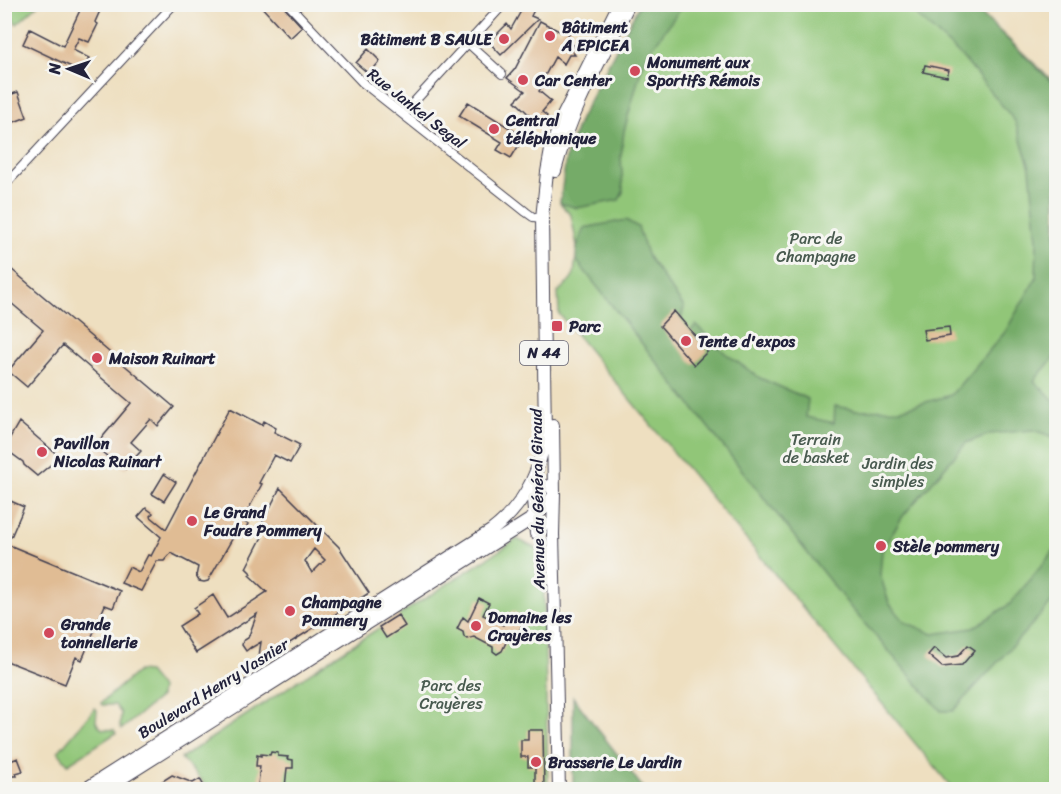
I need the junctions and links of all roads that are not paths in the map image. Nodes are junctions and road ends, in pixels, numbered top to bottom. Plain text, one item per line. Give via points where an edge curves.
1 (174, 4) edge
2 (288, 4) edge
3 (619, 4) edge
4 (629, 4) edge
5 (502, 6) dead end
6 (468, 43) junction
7 (502, 74) dead end
8 (403, 114) junction
9 (4, 186) edge
10 (542, 218) junction
11 (532, 483) junction
12 (554, 494) junction
13 (533, 518) junction
14 (553, 520) junction
15 (4, 784) edge
16 (7, 789) edge
17 (84, 789) edge
18 (103, 789) edge
19 (559, 789) edge

1 - 9 street
2 - 8 street, Rue Jankel Segal via 355,76
3 - 10 main road, Avenue du Général Giraud / N 44 via 562,118 551,150
4 - 12 main road, Avenue du Général Giraud / N 44 via 572,116 554,173 549,244
5 - 6 street
6 - 7 street
6 - 8 street
8 - 10 street, Rue Jankel Segal via 526,212
10 - 11 main road, Avenue du Général Giraud / N 44 via 546,423 543,453
11 - 12 street via 545,484
11 - 13 street
11 - 17 main road, Boulevard Henry Vasnier / N 44 via 512,512 491,531
12 - 13 main road, Boulevard Henry Vasnier
12 - 14 main road, Avenue du Général Giraud
13 - 14 street via 534,534
13 - 18 main road, Boulevard Henry Vasnier
14 - 19 main road, Avenue du Général Giraud
15 - 16 street

